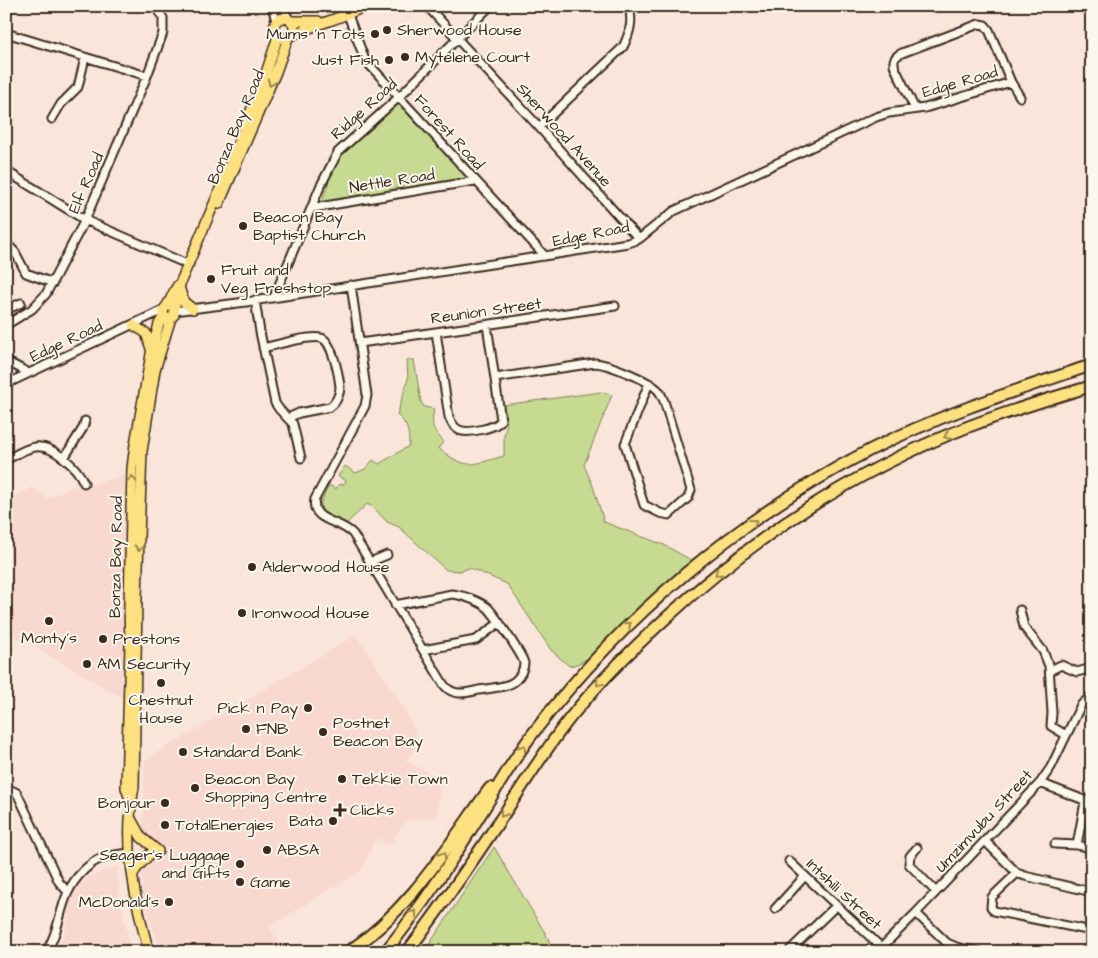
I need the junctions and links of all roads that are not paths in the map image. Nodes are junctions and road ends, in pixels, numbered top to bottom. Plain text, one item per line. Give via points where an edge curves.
1 (155, 6) edge
2 (272, 6) edge
3 (284, 6) edge
4 (365, 6) edge
5 (427, 6) edge
6 (490, 6) edge
7 (629, 6) edge
8 (348, 15) junction
9 (336, 19) junction
10 (290, 20) junction
11 (276, 21) junction
12 (6, 33) edge
13 (278, 36) junction
14 (289, 37) junction
15 (458, 39) junction
16 (85, 58) junction
17 (147, 76) junction
18 (1011, 82) junction
19 (399, 97) junction
20 (1020, 98) dead end
21 (915, 109) junction
22 (52, 119) dead end
23 (539, 126) junction
24 (8, 172) edge
25 (6, 181) edge
26 (475, 181) junction
27 (312, 208) junction
28 (86, 220) junction
29 (206, 225) junction
30 (639, 238) junction
31 (6, 243) edge
32 (545, 256) junction
33 (189, 264) junction
34 (53, 283) junction
35 (180, 284) junction
36 (351, 285) junction
37 (274, 297) junction
38 (255, 300) junction
39 (21, 303) dead end
40 (615, 306) dead end
41 (193, 309) junction
42 (6, 310) edge
43 (168, 312) junction
44 (136, 324) junction
45 (6, 325) edge
46 (487, 325) junction
47 (436, 332) junction
48 (360, 343) junction
49 (263, 348) junction
50 (151, 354) junction
51 (1092, 358) edge
52 (6, 361) edge
53 (1092, 365) edge
54 (30, 373) junction
55 (495, 378) junction
56 (649, 383) junction
57 (6, 384) edge
58 (1092, 386) edge
59 (1016, 390) junction
60 (1092, 391) edge
61 (288, 418) junction
62 (85, 421) dead end
63 (968, 427) junction
64 (64, 458) junction
65 (301, 458) dead end
66 (6, 460) edge
67 (84, 483) dead end
68 (388, 555) dead end
69 (370, 562) junction
70 (395, 605) junction
71 (1020, 610) dead end
72 (499, 623) junction
73 (423, 650) junction
74 (1092, 668) edge
75 (1050, 670) junction
76 (1092, 695) edge
77 (1066, 735) junction
78 (510, 767) junction
79 (1040, 783) junction
80 (6, 792) edge
81 (131, 802) junction
82 (1088, 803) edge
83 (131, 819) junction
84 (985, 841) junction
85 (1055, 844) dead end
86 (1077, 845) junction
87 (917, 848) dead end
88 (1092, 848) edge
89 (130, 853) junction
90 (789, 860) dead end
91 (1017, 873) junction
92 (132, 874) junction
93 (804, 876) junction
94 (67, 891) junction
95 (936, 892) junction
96 (1092, 892) edge
97 (836, 906) junction
98 (775, 909) dead end
99 (916, 913) junction
100 (1092, 931) edge
101 (790, 950) dead end
102 (879, 950) edge
103 (46, 952) edge
104 (149, 952) edge
105 (348, 952) edge
106 (385, 952) edge
107 (408, 952) edge
108 (980, 952) edge

1 - 17 street, Elf Road via 163,18 163,33
2 - 11 street
3 - 10 street
4 - 8 main road
5 - 15 street, Sherwood Avenue
6 - 15 street, Ridge Road
7 - 23 street via 632,20 623,46
8 - 9 main road
8 - 19 street, Forest Road via 365,60
9 - 10 main road
9 - 14 main road
10 - 11 main road via 282,18
10 - 14 main road via 294,30
11 - 13 main road via 274,31
12 - 16 street
13 - 14 main road
13 - 29 main road, Bonza Bay Road via 272,59
14 -> 29 main road, Bonza Bay Road via 223,199
15 - 19 street, Ridge Road
15 - 23 street, Sherwood Avenue
16 - 17 street
16 - 22 street via 78,87 62,102
17 - 28 street, Elf Road
18 - 20 street
18 - 21 street, Edge Road
18 - 21 street via 989,30 985,25 977,25 895,57 895,68
19 - 26 street, Forest Road
19 - 27 street, Ridge Road via 338,152
21 - 30 street, Edge Road via 876,117 674,211
23 - 30 street, Sherwood Avenue
24 - 25 street
24 - 28 street
26 - 27 street, Nettle Road
26 - 32 street, Forest Road
27 - 37 street, Ridge Road
28 - 33 street
28 - 34 street, Elf Road
29 - 33 main road, Bonza Bay Road
30 - 32 street, Edge Road via 628,243
31 - 34 street via 26,272
32 - 36 street, Edge Road
33 - 35 main road, Bonza Bay Road
34 - 45 street, Elf Road via 37,304
35 - 41 main road via 184,302
35 - 43 main road, Bonza Bay Road via 170,298
36 - 37 street, Edge Road
36 - 48 street
37 - 38 street, Edge Road
38 - 41 street, Edge Road
38 - 49 street
39 - 42 street
40 - 46 street, Reunion Street
41 - 43 street, Edge Road
43 - 44 street, Edge Road
43 - 50 main road, Bonza Bay Road via 159,324
43 -> 81 main road, Bonza Bay Road via 154,370 142,452 134,788
44 - 50 main road via 146,333
44 - 54 street, Edge Road
46 - 47 street, Reunion Street
46 - 55 street
47 - 48 street, Reunion Street
47 - 55 street via 448,412 456,428 464,431 479,429 493,427 500,422
48 - 69 street via 368,390 366,402 314,507 322,518 348,529
49 - 61 street via 275,403
49 - 61 street via 318,337 327,341 331,349 340,386 333,405
81 -> 50 main road, Bonza Bay Road via 126,788 132,468
51 - 59 highway
52 - 54 street
53 - 59 highway
54 - 57 street, Edge Road
55 - 56 street via 595,363
56 - 56 street via 662,396 691,490 688,498 669,515 644,505 625,444
58 - 63 highway
78 -> 59 highway via 557,703 626,626 753,522 805,487 872,449
60 - 63 highway
61 - 65 street via 294,428
62 - 64 street
63 -> 107 highway via 882,465 818,500 734,559 645,637 604,677 570,718
64 - 66 street via 47,448 36,447
64 - 67 street via 81,474
68 - 69 street
69 - 70 street
70 - 72 street via 457,595 485,606
70 - 73 street
71 - 75 street via 1024,627 1043,651
72 - 73 street via 476,640
72 - 73 street via 524,662 520,675 509,684 453,693 444,686
74 - 75 street via 1077,672 1061,665
75 - 77 street via 1051,726
76 - 77 street, Umzimvubu Street via 1081,705
77 - 79 street, Umzimvubu Street
105 -> 78 highway via 380,928 408,900 491,787
106 -> 78 highway via 423,901
79 - 82 street
79 - 84 street, Umzimvubu Street
80 - 94 street via 17,793 59,882
81 - 83 main road, Bonza Bay Road
82 - 86 street
83 - 89 main road, Bonza Bay Road
83 - 92 main road via 155,852
84 - 91 street
84 - 95 street, Umzimvubu Street
85 - 86 street
86 - 88 street
87 - 95 street via 910,856 909,864
89 - 92 main road, Bonza Bay Road
89 - 94 street via 94,862
90 - 93 street, Intshili Street
91 - 96 street
91 - 100 street via 992,897 994,911
92 - 104 main road, Bonza Bay Road
93 - 97 street, Intshili Street
93 - 98 street
94 - 103 street
95 - 99 street, Umzimvubu Street
97 - 101 street
97 - 102 street, Intshili Street
99 - 102 street, Umzimvubu Street
99 - 108 street via 948,943

